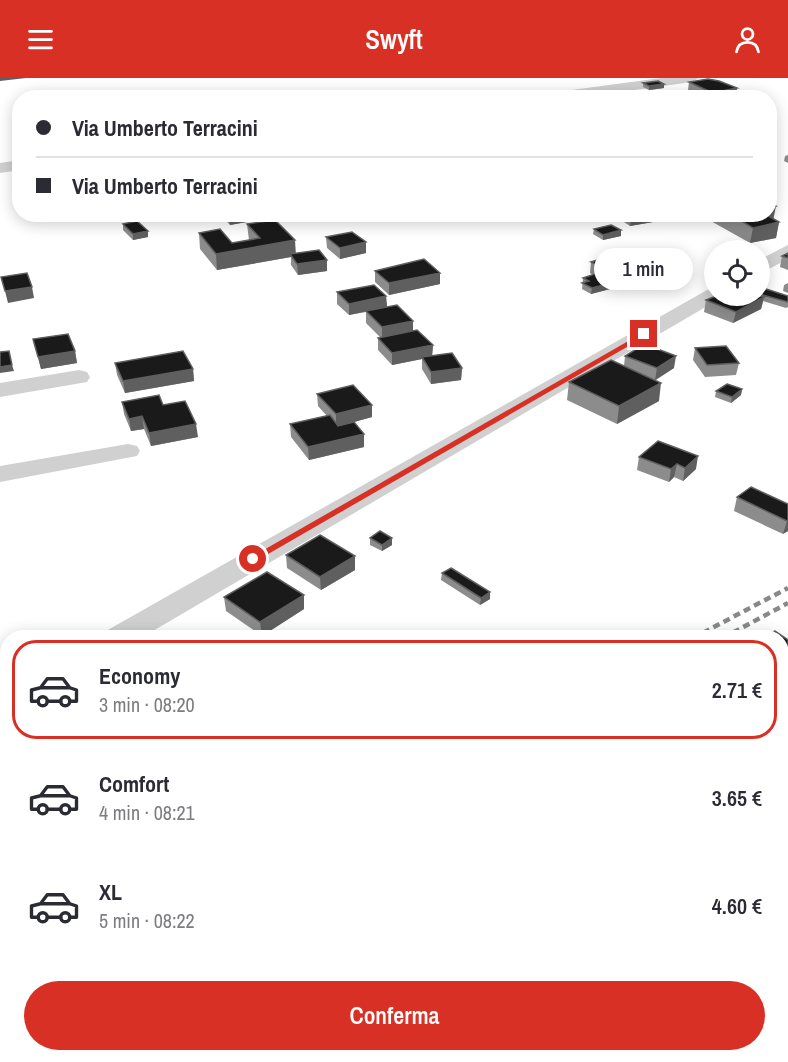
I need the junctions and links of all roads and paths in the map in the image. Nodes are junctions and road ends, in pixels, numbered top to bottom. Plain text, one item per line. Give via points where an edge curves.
1 (692, 78) edge
2 (602, 90) edge
3 (788, 251) edge
4 (770, 262) edge
5 (704, 300) edge
6 (79, 377) dead end
7 (0, 390) edge
8 (128, 451) dead end
9 (0, 474) edge
10 (131, 630) edge

1 - 2 street
3 - 4 street
5 - 10 street
6 - 7 street
8 - 9 street

